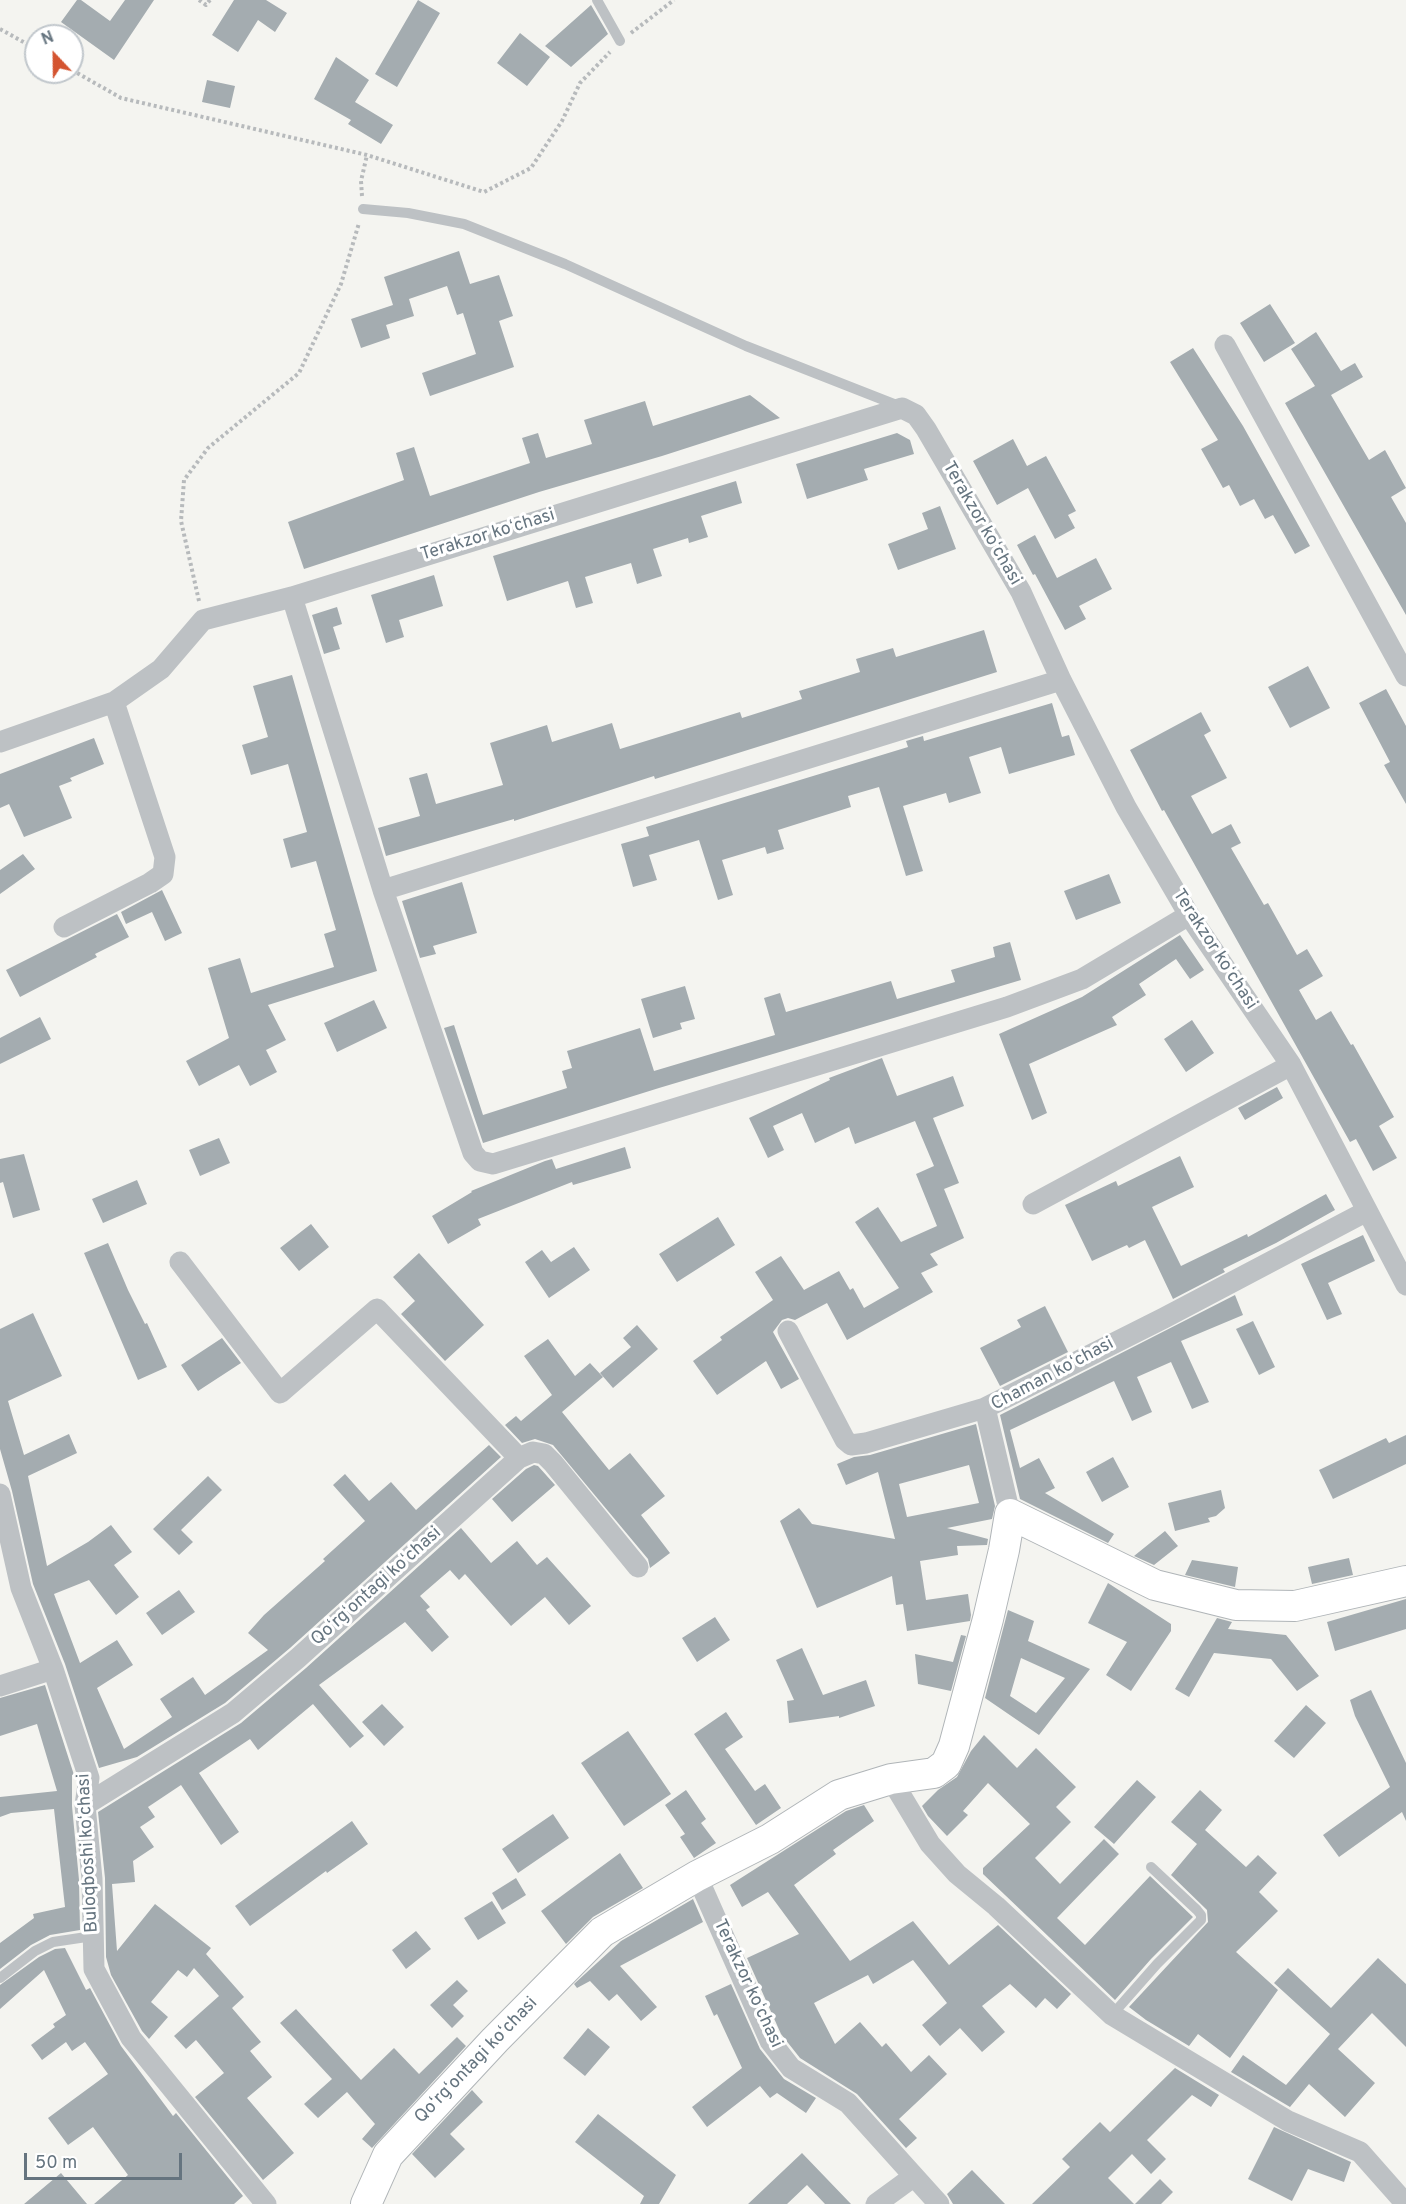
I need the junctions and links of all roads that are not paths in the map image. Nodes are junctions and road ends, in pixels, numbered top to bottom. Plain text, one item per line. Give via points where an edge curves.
1 (597, 0) edge
2 (620, 41) road end
3 (363, 209) road end
4 (1225, 345) dead end
5 (902, 408) junction
6 (292, 597) junction
7 (1406, 675) edge
8 (1061, 681) junction
9 (114, 702) junction
10 (0, 742) edge
11 (382, 890) junction
12 (1189, 915) junction
13 (64, 927) dead end
14 (1291, 1065) junction
15 (1033, 1204) dead end
16 (1367, 1211) junction
17 (180, 1262) dead end
18 (1406, 1285) edge
19 (788, 1331) dead end
20 (985, 1408) junction
21 (519, 1458) junction
22 (0, 1494) edge
23 (1010, 1514) junction
24 (638, 1567) dead end
25 (1406, 1581) edge
26 (53, 1669) junction
27 (0, 1686) edge
28 (891, 1779) junction
29 (85, 1805) junction
30 (1151, 1867) dead end
31 (698, 1876) junction
32 (93, 1936) junction
33 (0, 1978) edge
34 (1112, 2015) junction
35 (913, 2177) junction
36 (1398, 2178) edge
37 (266, 2204) edge
38 (366, 2204) edge
39 (876, 2204) edge
40 (939, 2204) edge
41 (1406, 2204) edge

1 - 2 lane
3 - 5 lane via 464,224 565,264 746,346
4 - 7 street
5 - 6 street, Terakzor koʻchasi
5 - 8 street, Terakzor koʻchasi via 916,416 926,429 1022,592
6 - 9 street, Terakzor koʻchasi via 203,620 161,669
6 - 11 street
8 - 11 street
8 - 12 street, Terakzor koʻchasi via 1126,807
9 - 10 street
9 - 13 street via 165,857 163,874
11 - 12 street via 473,1153 480,1161 493,1164 1007,1007 1082,979
12 - 14 street, Terakzor koʻchasi
14 - 15 street
14 - 16 street, Terakzor koʻchasi
16 - 18 street, Terakzor koʻchasi
16 - 20 street, Chaman koʻchasi
17 - 21 street via 279,1393 377,1309
19 - 20 street via 851,1445
20 - 23 street, Chaman koʻchasi
21 - 24 street via 533,1452 544,1454
21 - 29 street, Qoʻrgʻontagi koʻchasi via 233,1713
22 - 26 street, Buloqboshi koʻchasi via 21,1588
23 - 25 street via 1155,1585 1236,1605 1295,1606
23 - 28 street, Chaman koʻchasi via 988,1619 946,1764 934,1773
26 - 27 street
26 - 29 street, Buloqboshi koʻchasi via 89,1778
28 - 31 street, Qoʻrgʻontagi koʻchasi via 839,1795 770,1839
28 - 34 street via 930,1844 957,1874
29 - 32 street, Buloqboshi koʻchasi
30 - 34 lane via 1197,1910 1201,1920
31 - 35 street, Terakzor koʻchasi via 770,2041 791,2068 848,2103
31 - 38 street, Qoʻrgʻontagi koʻchasi via 602,1932 388,2155
32 - 33 lane via 53,1942
32 - 37 street, Buloqboshi koʻchasi via 94,1969 131,2038
34 - 36 street via 1288,2121 1360,2152
35 - 39 street
35 - 40 street, Terakzor koʻchasi
36 - 41 street

